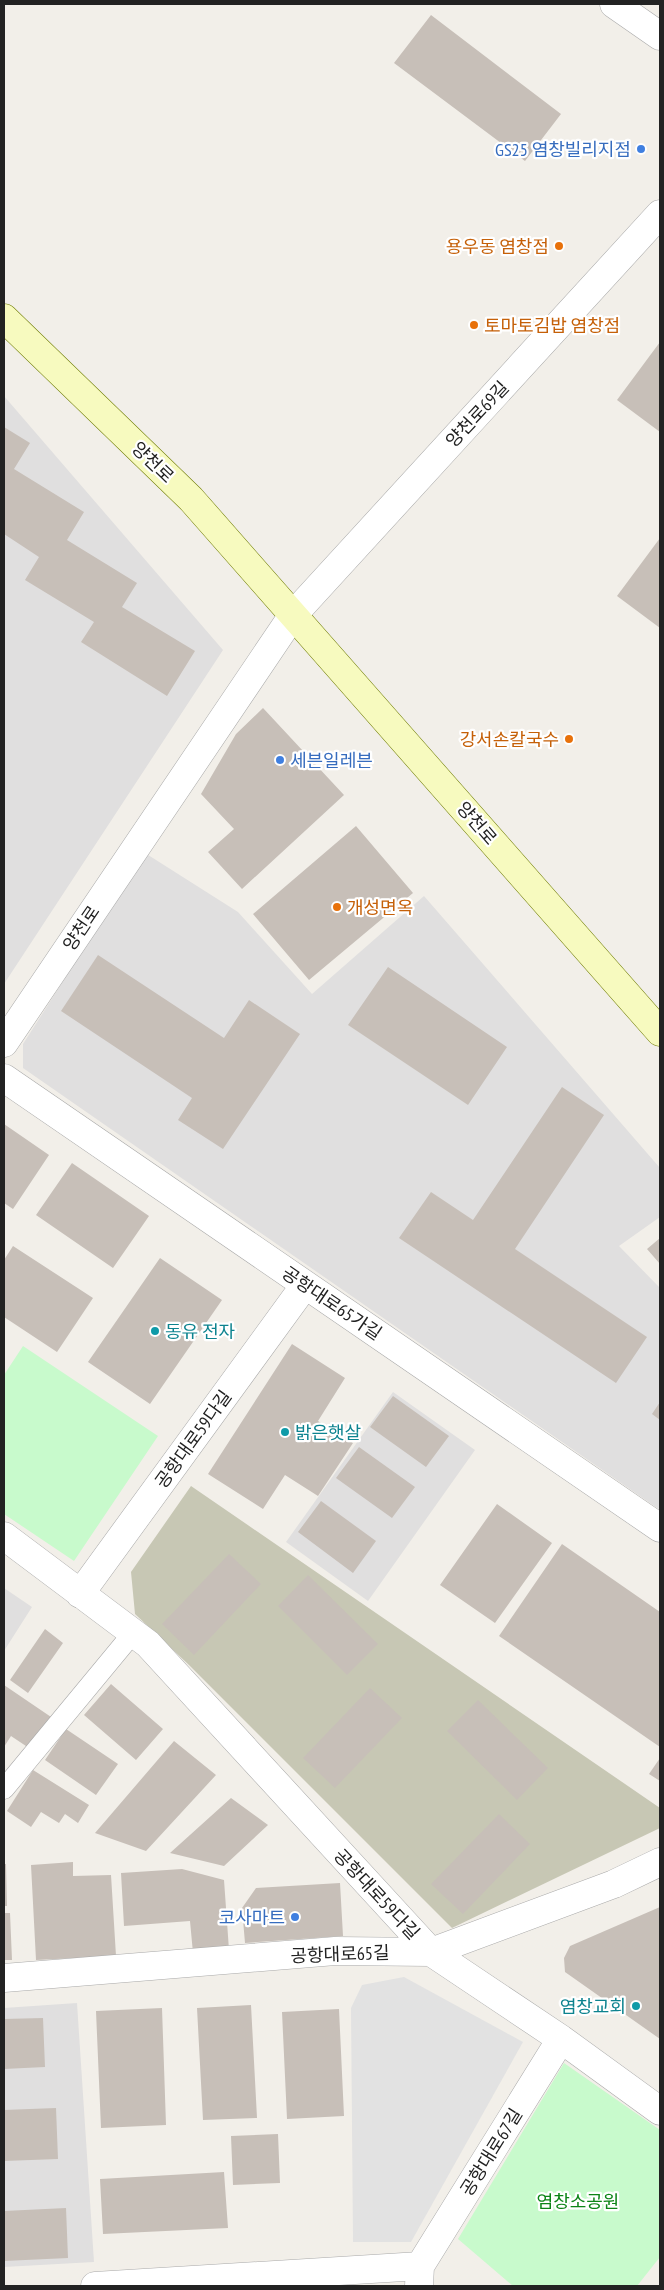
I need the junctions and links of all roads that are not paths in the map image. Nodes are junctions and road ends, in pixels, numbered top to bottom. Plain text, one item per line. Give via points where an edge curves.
1 (614, 4) edge
2 (660, 36) edge
3 (660, 214) edge
4 (4, 318) edge
5 (293, 615) junction
6 (660, 1032) edge
7 (4, 1043) edge
8 (4, 1078) edge
9 (305, 1285) junction
10 (660, 1528) edge
11 (4, 1536) edge
12 (80, 1594) junction
13 (133, 1633) junction
14 (4, 1788) edge
15 (660, 1862) edge
16 (431, 1952) junction
17 (4, 1978) edge
18 (561, 2039) junction
19 (660, 2111) edge
20 (419, 2276) edge
21 (96, 2286) edge

1 - 2 street
3 - 5 street, 양천로69길
4 - 5 main road, 양천로 via 191,499
5 - 6 main road, 양천로
5 - 7 street, 양천로
8 - 9 street, 공항대로65가길
9 - 10 street, 공항대로65가길
9 - 12 street, 공항대로59다길
11 - 12 street, 공항대로59다길
12 - 13 street, 공항대로59다길
13 - 14 lane
13 - 16 street, 공항대로59다길 via 148,1644
15 - 16 street, 공항대로65길 via 614,1884
16 - 17 street, 공항대로65길 via 335,1951
16 - 18 street, 공항대로59다길
18 - 19 street, 공항대로59다길
18 - 20 street, 공항대로67길
20 - 21 street, 공항대로67길

